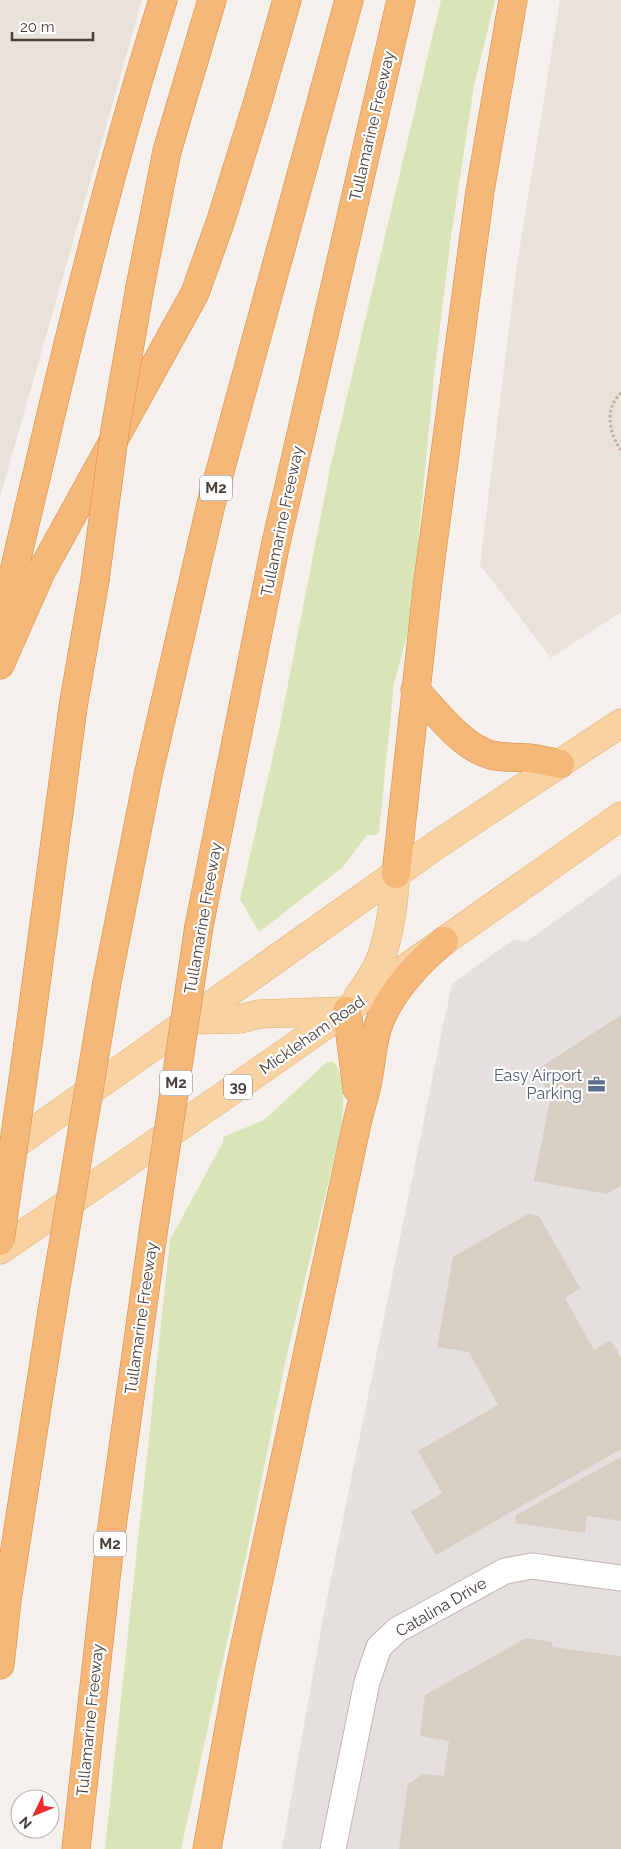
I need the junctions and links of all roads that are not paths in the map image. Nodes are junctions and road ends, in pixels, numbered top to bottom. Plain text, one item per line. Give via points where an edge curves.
1 (163, 0) edge
2 (212, 0) edge
3 (288, 0) edge
4 (350, 0) edge
5 (401, 0) edge
6 (513, 0) edge
7 (0, 636) edge
8 (0, 665) edge
9 (416, 690) junction
10 (621, 723) edge
11 (560, 764) junction
12 (621, 816) edge
13 (396, 874) junction
14 (444, 941) junction
15 (346, 1011) junction
16 (191, 1020) junction
17 (357, 1123) junction
18 (0, 1155) edge
19 (0, 1241) edge
20 (0, 1250) edge
21 (621, 1578) edge
22 (0, 1665) edge
23 (76, 1849) edge
24 (207, 1849) edge
25 (333, 1849) edge

1 - 7 highway via 133,93 79,296
2 - 19 highway, bridge via 167,151 115,430 95,580 73,707
3 - 8 highway via 195,293 41,572
4 - 22 highway, M2, bridge via 211,504 148,776 107,982 52,1311 7,1600
5 - 23 highway, Tullamarine Freeway / M2, bridge via 275,547 199,926 111,1534
6 - 9 highway via 480,191
9 - 11 highway via 475,748 507,758
9 - 13 highway
10 - 11 main road
11 - 13 main road
12 - 14 main road, Mickleham Road / 39
13 - 15 main road via 393,907 380,960 366,986
13 - 16 main road
14 - 15 main road, Mickleham Road / 39
14 - 17 highway via 404,981 382,1015
15 - 16 main road
15 - 17 highway via 357,1084
15 - 20 main road, Mickleham Road / 39
16 - 18 main road
17 - 24 highway via 244,1654
21 - 25 street, Catalina Drive via 532,1566 505,1571 397,1630 379,1647 367,1682

